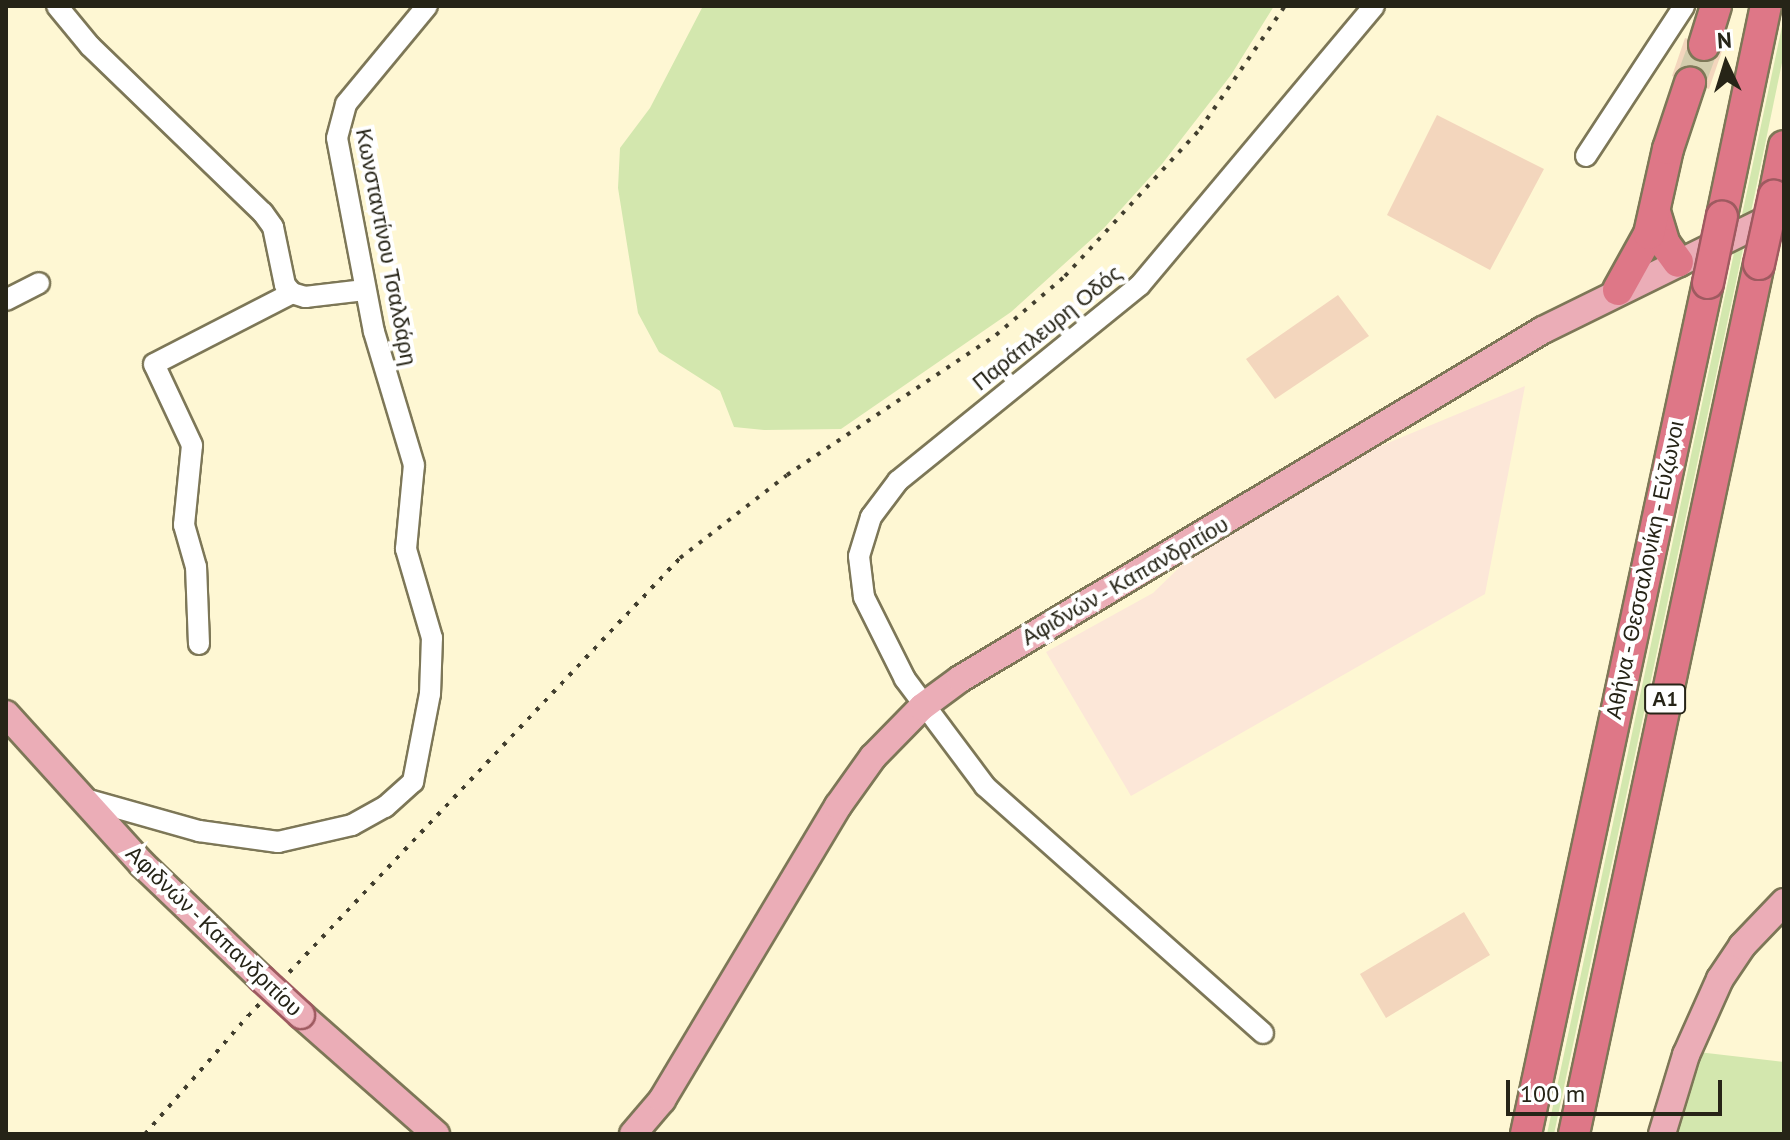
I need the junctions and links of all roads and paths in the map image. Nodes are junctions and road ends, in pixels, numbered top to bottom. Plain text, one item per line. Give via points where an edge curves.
1 (57, 6) edge
2 (427, 6) edge
3 (1374, 6) edge
4 (1684, 6) edge
5 (1716, 6) edge
6 (1766, 6) edge
7 (1704, 45) tunnel mouth
8 (1690, 83) tunnel mouth
9 (1784, 146) edge
10 (1586, 156) dead end
11 (1779, 204) edge
12 (1655, 212) junction
13 (1678, 262) junction
14 (1758, 268) junction
15 (39, 283) dead end
16 (1708, 283) junction
17 (365, 290) junction
18 (1618, 290) junction
19 (292, 293) junction
20 (6, 300) edge
21 (1762, 318) dead end
22 (1669, 366) dead end
23 (1732, 474) dead end
24 (1631, 548) dead end
25 (1696, 559) junction
26 (1629, 642) junction
27 (199, 644) dead end
28 (922, 707) junction
29 (6, 714) edge
30 (77, 796) junction
31 (1784, 902) edge
32 (1263, 1033) dead end
33 (436, 1134) edge
34 (633, 1134) edge
35 (1526, 1134) edge
36 (1574, 1134) edge
37 (1662, 1134) edge

1 - 19 street via 90,46 263,213 273,227 285,285
2 - 17 street, Κωνσταντίνου Τσαλδάρη via 339,119 337,138
3 - 28 street, Παράπλευρη Οδός via 1140,285 1109,315 945,440 898,481 871,517 859,556 864,597
4 - 10 street
5 - 7 highway
6 - 16 highway, Αθήνα - Θεσσαλονίκη - Εύζωνοι / Α1, bridge
8 - 12 highway
9 - 11 highway, Αθήνα - Θεσσαλονίκη - Εύζωνοι / Α1
11 - 13 main road, Αφιδνών - Καπανδριτίου
11 - 14 highway, Αθήνα - Θεσσαλονίκη - Εύζωνοι / Α1, bridge
12 - 13 highway via 1665,244
12 - 18 highway via 1642,254
13 - 18 main road, Αφιδνών - Καπανδριτίου
14 - 21 highway
14 - 25 highway, Αθήνα - Θεσσαλονίκη - Εύζωνοι / Α1
15 - 20 street
16 - 22 highway
16 - 26 highway, Αθήνα - Θεσσαλονίκη - Εύζωνοι / Α1
17 - 19 street via 305,297
17 - 30 street, Κωνσταντίνου Τσαλδάρη via 414,465 406,549 432,638 428,708 413,782 393,802 352,825 278,842 199,831
18 - 28 main road, Αφιδνών - Καπανδριτίου via 1014,646
19 - 27 street via 154,364 192,445 184,525 196,567
23 - 25 highway
24 - 26 highway
25 - 36 highway, Αθήνα - Θεσσαλονίκη - Εύζωνοι / Α1
26 - 35 highway, Αθήνα - Θεσσαλονίκη - Εύζωνοι / Α1
28 - 32 street, Παράπλευρη Οδός via 985,786
28 - 34 main road, Αφιδνών - Καπανδριτίου via 873,757 838,806 662,1100
29 - 30 main road, Αφιδνών - Καπανδριτίου
30 - 33 main road, Αφιδνών - Καπανδριτίου, bridge via 262,979
31 - 37 main road via 1767,916 1720,979 1686,1055

